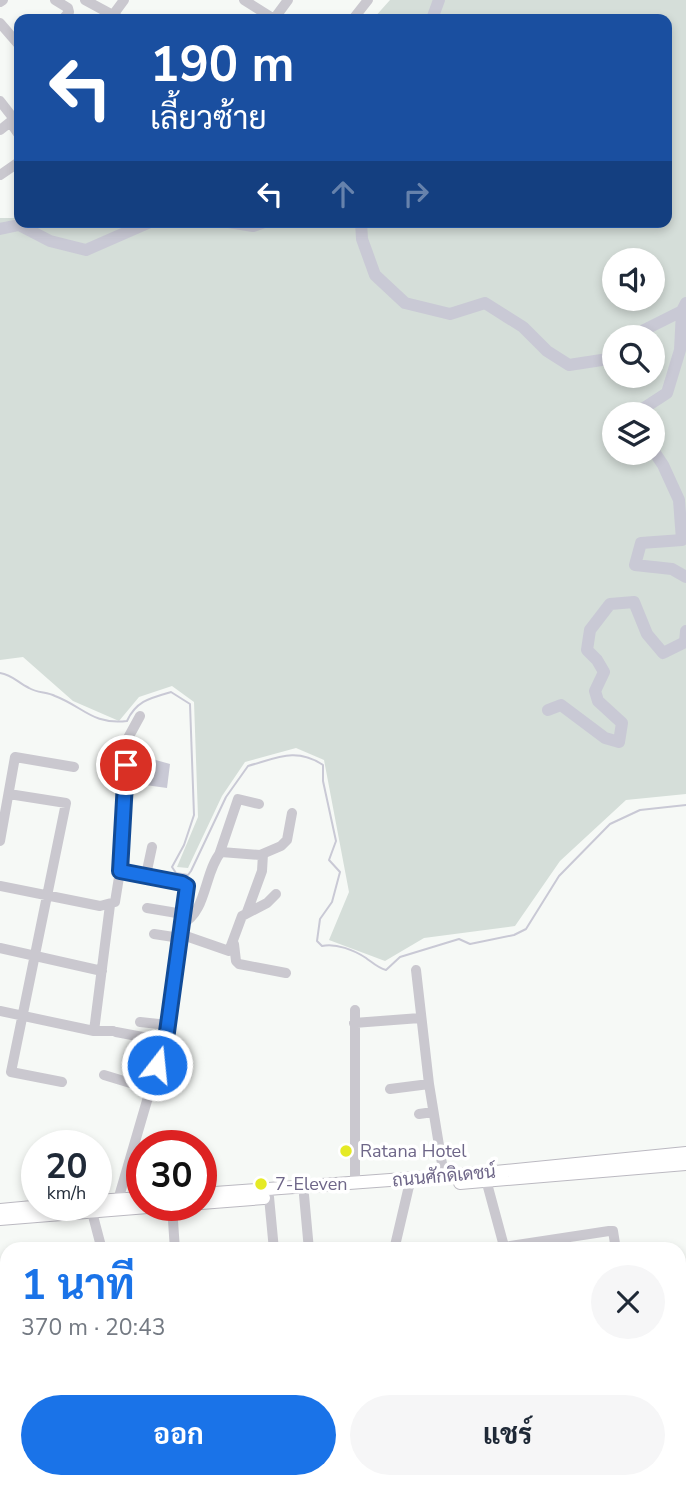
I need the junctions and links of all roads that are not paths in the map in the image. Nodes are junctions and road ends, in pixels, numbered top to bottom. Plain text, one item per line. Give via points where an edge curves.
1 (55, 0) edge
2 (85, 0) edge
3 (244, 0) edge
4 (368, 0) edge
5 (67, 14) edge
6 (108, 14) edge
7 (266, 14) edge
8 (356, 14) edge
9 (0, 23) edge
10 (14, 39) edge
11 (0, 101) edge
12 (10, 122) junction
13 (14, 128) edge
14 (0, 130) edge
15 (140, 716) dead end
16 (74, 767) dead end
17 (9, 794) junction
18 (259, 804) dead end
19 (292, 813) dead end
20 (0, 841) edge
21 (152, 847) dead end
22 (263, 854) junction
23 (219, 855) junction
24 (120, 871) junction
25 (142, 875) junction
26 (0, 886) edge
27 (276, 894) dead end
28 (47, 895) junction
29 (110, 905) junction
30 (147, 908) dead end
31 (247, 912) junction
32 (181, 928) junction
33 (154, 934) dead end
34 (234, 942) junction
35 (0, 948) edge
36 (34, 956) junction
37 (416, 970) dead end
38 (102, 971) junction
39 (286, 973) dead end
40 (0, 1010) edge
41 (355, 1010) dead end
42 (22, 1016) junction
43 (420, 1018) junction
44 (140, 1022) dead end
45 (354, 1023) junction
46 (168, 1026) junction
47 (94, 1031) junction
48 (164, 1041) junction
49 (104, 1075) dead end
50 (62, 1082) dead end
51 (429, 1084) junction
52 (150, 1089) junction
53 (390, 1089) dead end
54 (433, 1112) junction
55 (419, 1114) dead end
56 (686, 1153) edge
57 (686, 1164) edge
58 (444, 1176) junction
59 (485, 1177) junction
60 (355, 1183) junction
61 (384, 1185) junction
62 (410, 1186) junction
63 (217, 1193) edge
64 (304, 1195) junction
65 (269, 1197) junction
66 (126, 1199) edge
67 (118, 1200) junction
68 (112, 1202) edge
69 (217, 1202) edge
70 (21, 1208) edge
71 (0, 1210) edge
72 (21, 1216) edge
73 (0, 1219) edge
74 (97, 1221) edge
75 (173, 1221) edge
76 (101, 1242) edge
77 (174, 1242) edge
78 (273, 1242) edge
79 (308, 1242) edge
80 (396, 1242) edge
81 (502, 1242) edge
82 (541, 1242) edge
83 (615, 1242) edge

1 - 5 street via 68,8
2 - 6 street
3 - 7 street
4 - 8 street
9 - 10 street
11 - 12 street via 14,119
12 - 13 street
12 - 14 street
15 - 24 street via 128,738
16 - 17 street via 15,757
17 - 20 street
17 - 28 street via 66,803
18 - 23 street via 237,799
19 - 22 street via 286,840
21 - 25 street via 149,867
22 - 23 street
22 - 31 street via 262,871
23 - 32 street via 198,904
24 - 25 street
24 - 29 street via 115,902
25 - 32 street via 187,886
26 - 28 street
27 - 31 street
28 - 29 street
28 - 36 street
29 - 38 street
30 - 32 street
31 - 34 street
32 - 33 street
32 - 34 street via 227,950
32 - 46 street
34 - 39 street via 237,963
35 - 36 street
36 - 38 street
36 - 42 street
37 - 43 street
38 - 47 street
40 - 42 street
41 - 45 street
42 - 47 street
42 - 50 street via 11,1072
43 - 45 street
43 - 51 street
44 - 46 street
45 - 60 street
46 - 48 street
47 - 48 street
48 - 52 street
49 - 52 street
51 - 53 street
51 - 54 street
52 - 67 street
54 - 55 street
54 - 58 street
56 - 59 main road, ถนนศักดิเดชน์
57 - 59 main road, ถนนศักดิเดชน์
58 - 59 main road, ถนนศักดิเดชน์
58 - 61 main road, ถนนศักดิเดชน์
59 - 62 main road, ถนนศักดิเดชน์
59 - 81 street
60 - 61 main road, ถนนศักดิเดชน์
60 - 63 main road, ถนนศักดิเดชน์
61 - 62 main road, ถนนศักดิเดชน์
61 - 64 main road, ถนนศักดิเดชน์
62 - 80 street
64 - 65 main road, ถนนศักดิเดชน์
64 - 79 street
65 - 69 main road, ถนนศักดิเดชน์
65 - 78 street
66 - 67 main road
67 - 68 main road
70 - 71 main road
72 - 73 main road
74 - 76 street
75 - 77 street
82 - 83 street via 609,1231 613,1231

